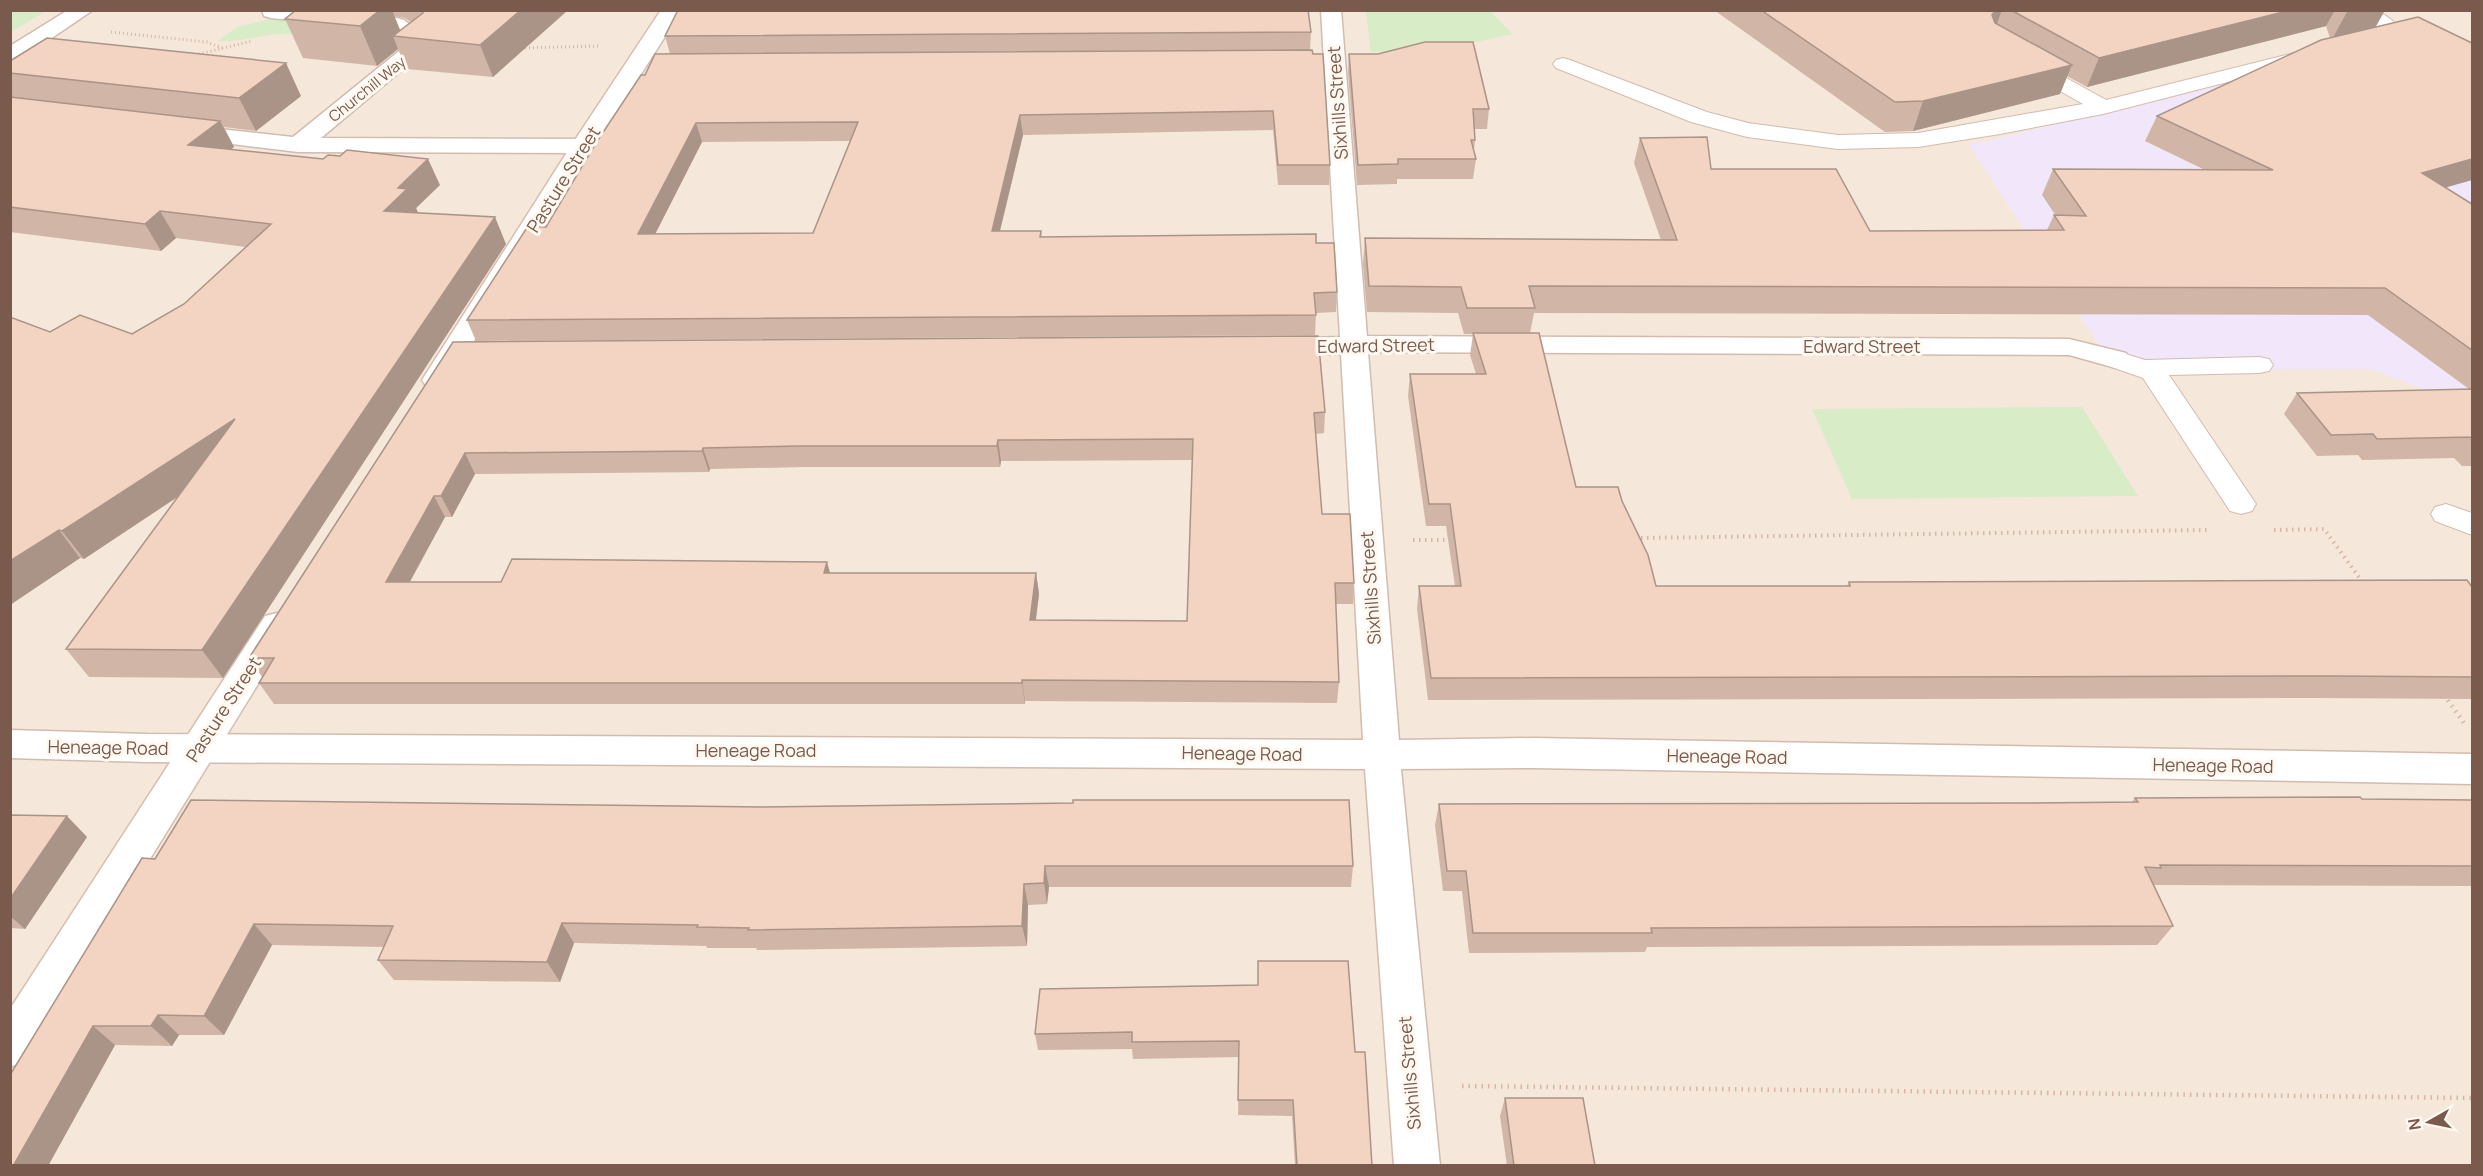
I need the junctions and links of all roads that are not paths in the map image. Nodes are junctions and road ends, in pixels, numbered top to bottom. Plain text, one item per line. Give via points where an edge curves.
1 (83, 10) edge
2 (274, 10) edge
3 (672, 10) edge
4 (1331, 10) edge
5 (2359, 10) edge
6 (2345, 46) edge
7 (2003, 51) edge
8 (2322, 52) edge
9 (10, 56) edge
10 (1563, 64) dead end
11 (2103, 107) junction
12 (155, 128) edge
13 (298, 145) junction
14 (583, 146) junction
15 (1353, 345) junction
16 (1254, 347) edge
17 (454, 352) junction
18 (488, 353) edge
19 (2116, 359) joint
20 (2259, 365) dead end
21 (2153, 372) junction
22 (422, 402) edge
23 (2241, 504) dead end
24 (294, 600) edge
25 (10, 744) edge
26 (198, 748) junction
27 (1383, 755) junction
28 (2472, 769) edge
29 (10, 1047) edge
30 (1417, 1166) edge

1 - 9 street
2 - 13 street, Churchill Way via 271,12 397,24 423,43
3 - 14 street, Pasture Street via 649,57
4 - 15 street, Sixhills Street via 1323,59
5 - 6 lane via 2402,34
7 - 11 lane
8 - 11 lane
10 - 11 lane via 1699,117 1747,130 1838,142 1918,140
12 - 13 street, Churchill Way
13 - 14 street, Churchill Way
14 - 17 street, Pasture Street
15 - 16 street, Edward Street
15 - 19 street, Edward Street via 2069,347
15 - 27 street, Sixhills Street
17 - 18 street
17 - 22 street, Pasture Street
19 - 21 lane
20 - 21 lane via 2149,367
21 - 23 lane
24 - 26 street, Pasture Street
25 - 26 street, Heneage Road
26 - 27 street, Heneage Road
26 - 29 street, Pasture Street
27 - 28 street, Heneage Road via 1533,753
27 - 30 street, Sixhills Street

